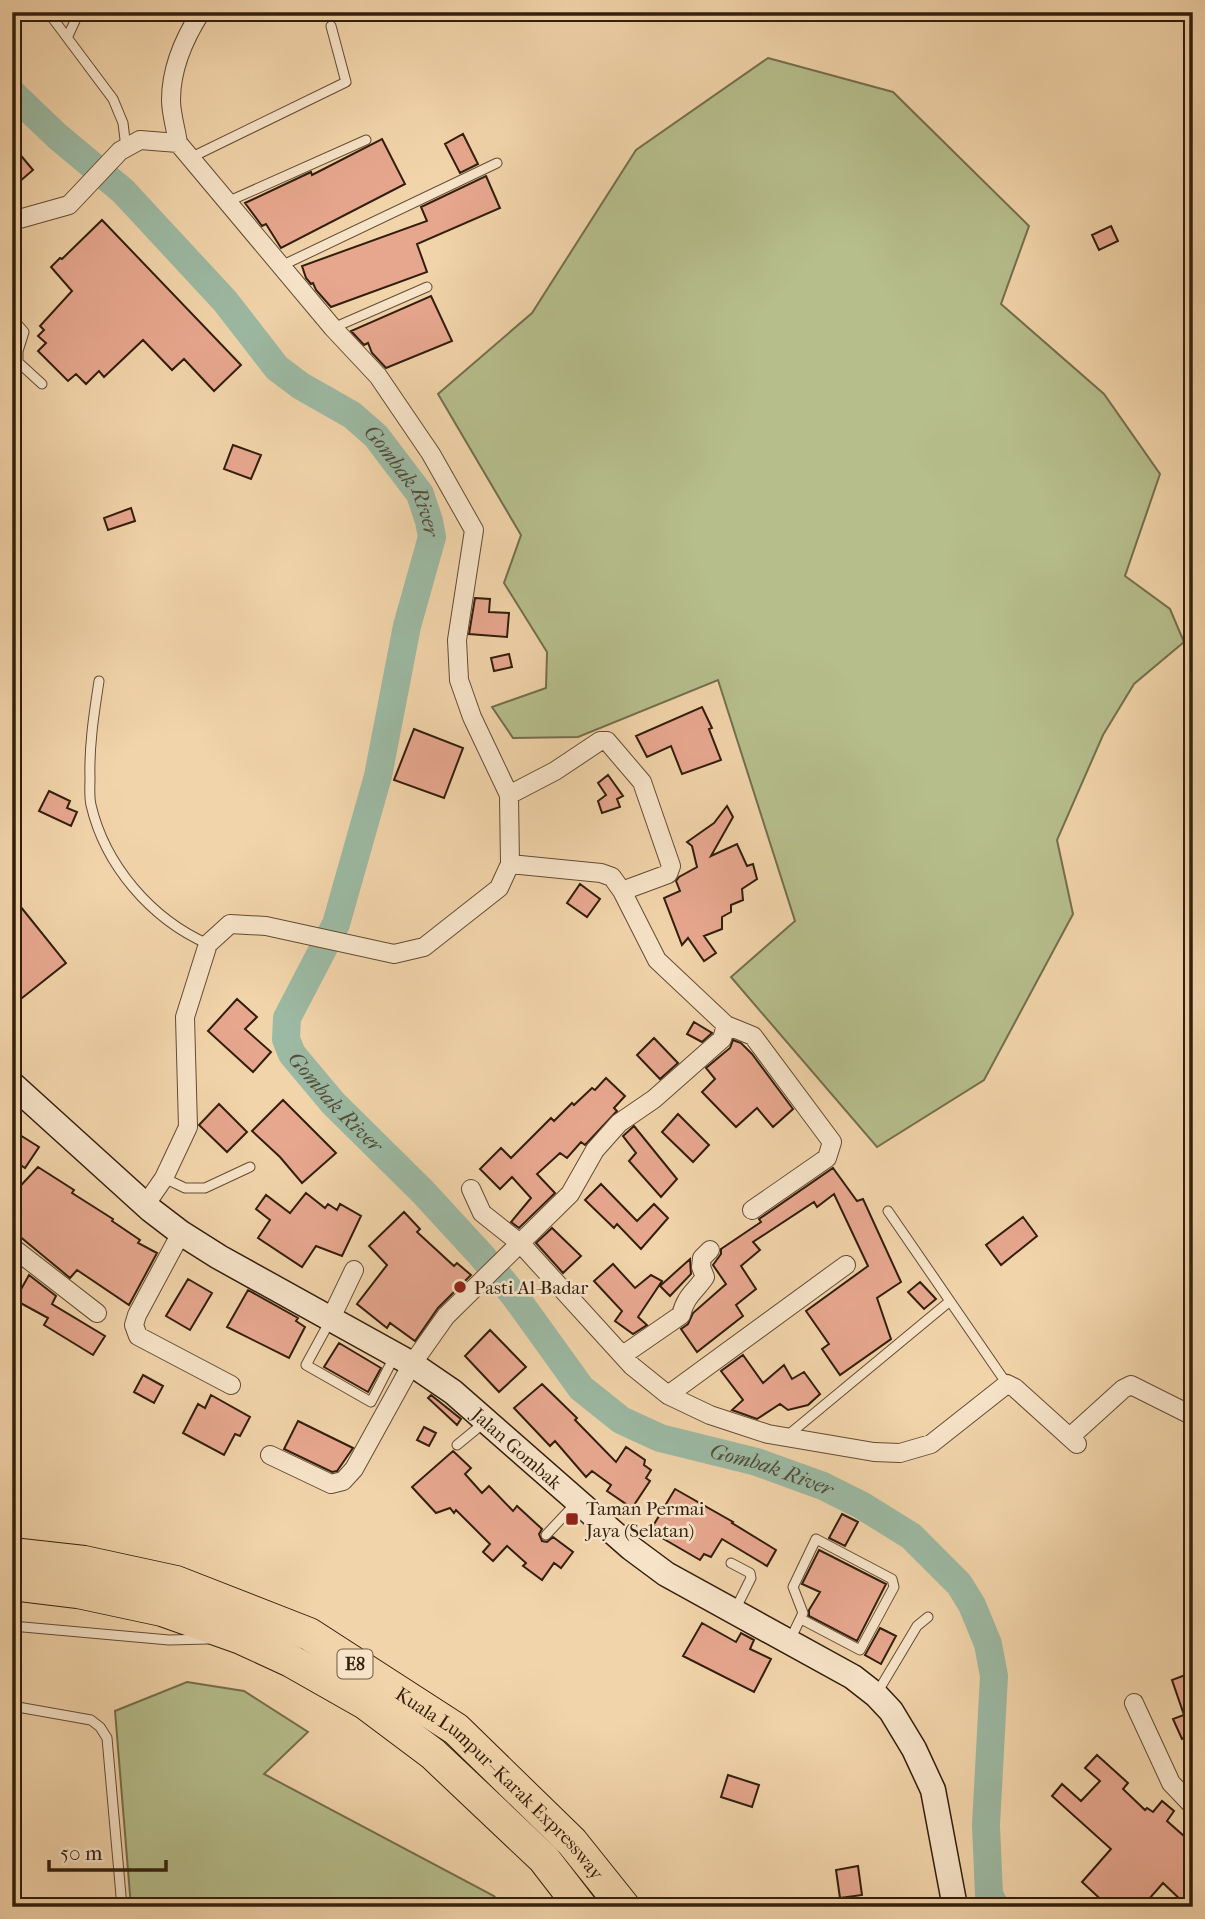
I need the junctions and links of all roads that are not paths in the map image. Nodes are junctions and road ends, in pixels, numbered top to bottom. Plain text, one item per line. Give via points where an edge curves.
1 (48, 12) edge
2 (79, 12) edge
3 (201, 12) edge
4 (331, 26) dead end
5 (68, 36) junction
6 (366, 140) dead end
7 (178, 143) junction
8 (123, 150) junction
9 (190, 158) junction
10 (497, 163) dead end
11 (227, 202) junction
12 (12, 221) edge
13 (282, 266) junction
14 (427, 287) dead end
15 (12, 318) edge
16 (333, 328) junction
17 (42, 384) dead end
18 (99, 681) dead end
19 (509, 795) junction
20 (510, 864) junction
21 (622, 891) junction
22 (208, 943) junction
23 (726, 1025) junction
24 (12, 1084) edge
25 (250, 1167) dead end
26 (164, 1178) junction
27 (471, 1189) dead end
28 (146, 1204) junction
29 (752, 1210) dead end
30 (888, 1210) dead end
31 (181, 1233) junction
32 (521, 1244) junction
33 (12, 1247) edge
34 (710, 1250) dead end
35 (846, 1265) dead end
36 (354, 1270) dead end
37 (950, 1301) junction
38 (97, 1313) dead end
39 (330, 1321) junction
40 (623, 1354) junction
41 (412, 1364) junction
42 (1007, 1384) junction
43 (232, 1385) dead end
44 (668, 1395) junction
45 (1193, 1416) edge
46 (486, 1421) junction
47 (785, 1437) junction
48 (457, 1445) dead end
49 (270, 1455) dead end
50 (578, 1502) junction
51 (546, 1535) dead end
52 (12, 1554) edge
53 (731, 1563) dead end
54 (12, 1584) edge
55 (734, 1612) junction
56 (928, 1617) dead end
57 (801, 1619) junction
58 (12, 1626) edge
59 (241, 1638) junction
60 (789, 1643) junction
61 (876, 1695) junction
62 (1134, 1703) dead end
63 (12, 1706) edge
64 (1193, 1806) edge
65 (122, 1907) edge
66 (581, 1907) edge
67 (624, 1907) edge
68 (955, 1907) edge

1 - 5 lane
2 - 5 lane
3 - 7 street via 178,61 171,99
4 - 9 lane via 346,82
5 - 8 lane via 113,99 123,123
6 - 11 lane
7 - 8 street via 140,140
7 - 9 street
8 - 12 street via 69,205
9 - 11 street
10 - 13 lane
11 - 13 street
13 - 16 street
14 - 16 lane
15 - 17 lane via 24,332 18,362
16 - 19 street via 378,376 431,454 474,530 457,640 459,680
18 - 22 lane via 89,745 90,803 112,860 145,901 186,934
19 - 20 street
19 - 21 street via 607,741 642,782 671,866 668,874
20 - 21 street via 601,873 612,877
20 - 22 street via 499,888 424,947 394,954 266,926 230,924
21 - 23 street via 657,960
22 - 26 street via 185,1017 188,1128
23 - 29 street via 753,1036 832,1142 827,1158
23 - 32 street via 722,1039 619,1124 595,1150 570,1194
24 - 28 main road, Jalan Gombak
25 - 26 lane via 205,1188 185,1188
26 - 28 street
27 - 32 street via 482,1213
28 - 31 main road, Jalan Gombak
30 - 37 lane
31 - 39 main road, Jalan Gombak
31 - 43 street via 134,1325 138,1336
32 - 40 street
32 - 41 street via 446,1316
33 - 38 street
34 - 40 street via 702,1258 705,1277 684,1303 681,1315
35 - 44 street
36 - 39 street
37 - 42 lane
37 - 47 lane
39 - 39 lane via 393,1359 371,1402 306,1365
39 - 41 main road, Jalan Gombak
40 - 44 street
41 - 46 main road, Jalan Gombak
41 - 49 street via 343,1481 331,1484
42 - 45 street via 1073,1441 1131,1385
42 - 47 street via 931,1444 900,1453
44 - 47 street via 710,1415
46 - 48 lane
46 - 50 main road, Jalan Gombak
50 - 51 lane
50 - 55 main road, Jalan Gombak via 666,1574
52 - 67 highway, Kuala Lumpur–Karak Expressway / E8 via 84,1562 176,1582 309,1634 456,1729 572,1842
53 - 55 lane via 751,1578
54 - 59 highway, Kuala Lumpur–Karak Expressway / E8 via 162,1610
55 - 60 main road, Jalan Gombak
56 - 61 lane via 917,1626
57 - 57 lane via 860,1650 894,1587 892,1579 816,1539 793,1587
57 - 60 lane
58 - 59 lane via 169,1640
59 - 66 highway, Kuala Lumpur–Karak Expressway / E8 via 365,1703 433,1754 544,1859
60 - 61 main road, Jalan Gombak via 853,1677
61 - 68 main road, Jalan Gombak via 897,1720 933,1790
62 - 64 street via 1171,1783
63 - 65 lane via 91,1720 107,1738

